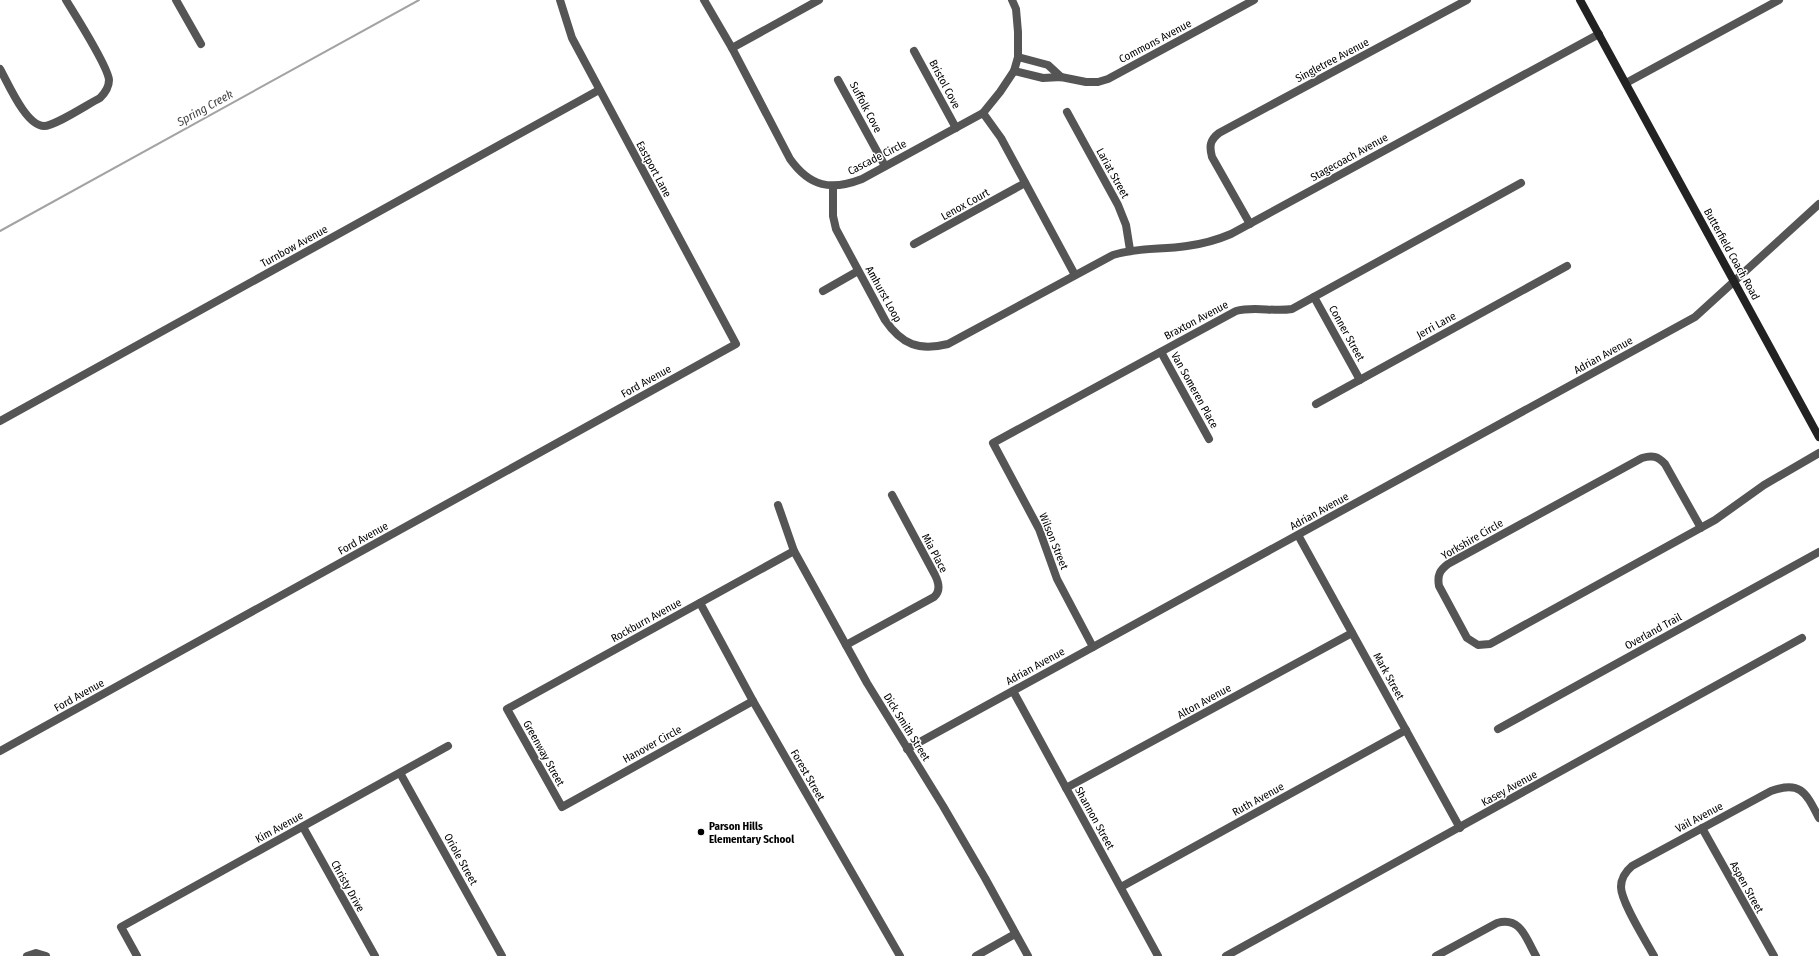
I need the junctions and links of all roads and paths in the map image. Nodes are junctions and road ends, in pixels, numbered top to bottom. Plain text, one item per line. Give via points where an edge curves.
1 (66, 0) edge
2 (176, 0) edge
3 (560, 0) edge
4 (704, 0) edge
5 (820, 0) edge
6 (1012, 0) edge
7 (1254, 0) edge
8 (1467, 0) edge
9 (1580, 0) edge
10 (1780, 0) edge
11 (1599, 34) junction
12 (201, 44) dead end
13 (732, 48) junction
14 (914, 50) dead end
15 (1018, 57) junction
16 (0, 68) edge
17 (1014, 71) junction
18 (1061, 77) junction
19 (838, 80) dead end
20 (1626, 83) junction
21 (599, 90) junction
22 (1067, 112) dead end
23 (983, 113) junction
24 (956, 128) junction
25 (885, 166) junction
26 (1522, 183) dead end
27 (1025, 184) junction
28 (833, 187) junction
29 (1819, 204) edge
30 (1250, 224) junction
31 (914, 244) dead end
32 (1130, 250) junction
33 (1097, 263) joint
34 (1567, 266) dead end
35 (858, 271) junction
36 (1075, 275) junction
37 (1734, 281) junction
38 (823, 291) dead end
39 (1314, 297) junction
40 (736, 344) joint
41 (1161, 352) junction
42 (1360, 380) junction
43 (1316, 404) dead end
44 (0, 421) edge
45 (1819, 437) edge
46 (1209, 439) dead end
47 (993, 443) joint
48 (1819, 453) edge
49 (892, 495) dead end
50 (778, 505) dead end
51 (1701, 528) junction
52 (1298, 535) junction
53 (794, 551) junction
54 (1819, 552) edge
55 (700, 603) junction
56 (1352, 633) junction
57 (1802, 638) dead end
58 (846, 645) junction
59 (1093, 647) junction
60 (1013, 691) junction
61 (753, 701) junction
62 (508, 709) joint
63 (1498, 729) dead end
64 (1406, 730) junction
65 (448, 746) dead end
66 (907, 749) junction
67 (0, 751) edge
68 (400, 773) junction
69 (1066, 788) junction
70 (562, 807) joint
71 (1819, 818) edge
72 (303, 827) junction
73 (1460, 828) junction
74 (1702, 828) junction
75 (1121, 887) junction
76 (1015, 934) junction
77 (44, 955) edge
78 (28, 956) edge
79 (137, 956) edge
80 (375, 956) edge
81 (502, 956) edge
82 (900, 956) edge
83 (976, 956) edge
84 (1028, 956) edge
85 (1158, 956) edge
86 (1226, 956) edge
87 (1436, 956) edge
88 (1536, 956) edge
89 (1654, 956) edge
90 (1774, 956) edge

1 - 16 street via 107,71 109,85 106,92 100,98 51,125 38,125 27,116
2 - 12 street
3 - 21 street, Eastport Lane via 572,38
4 - 13 street
5 - 13 street
6 - 15 street, Cascade Circle via 1016,9
7 - 18 street, Commons Avenue via 1108,79 1086,82
8 - 30 street, Singletree Avenue via 1214,138 1210,150 1212,157
9 - 11 main road, Butterfield Coach Road
10 - 20 street
11 - 20 main road, Butterfield Coach Road
11 - 30 street, Stagecoach Avenue
13 - 28 street via 790,159 807,178
14 - 24 street, Bristol Cove
15 - 17 street, Cascade Circle
15 - 18 street, Commons Avenue via 1048,65
17 - 18 street, Commons Avenue via 1043,78
17 - 23 street, Cascade Circle
19 - 25 street, Suffolk Cove
20 - 37 main road, Butterfield Coach Road
21 - 40 street, Eastport Lane
21 - 44 street, Turnbow Avenue
22 - 32 street, Lariat Street via 1118,205 1126,224
23 - 24 street, Cascade Circle
23 - 27 street via 1001,138
24 - 25 street, Cascade Circle
25 - 28 street, Cascade Circle via 848,184
26 - 39 street, Braxton Avenue
27 - 31 street, Lenox Court
27 - 36 street
28 - 35 street, Amhurst Loop via 833,216 836,229
29 - 37 street, Adrian Avenue
30 - 32 street, Stagecoach Avenue via 1204,243
32 - 33 street, Stagecoach Avenue
33 - 36 street, Amhurst Loop
34 - 42 street, Jerri Lane
35 - 36 street, Amhurst Loop via 892,331 912,345 924,347 948,344
35 - 38 street
37 - 45 main road, Butterfield Coach Road
37 - 52 street, Adrian Avenue via 1695,317
39 - 41 street, Braxton Avenue via 1292,309 1280,311 1246,308 1236,311
39 - 42 street, Conner Street
40 - 67 street, Ford Avenue
41 - 46 street, Van Someren Place
41 - 47 street, Braxton Avenue
42 - 43 street, Jerri Lane
47 - 59 street, Wilson Street via 1039,529 1057,579
48 - 51 street, Yorkshire Circle via 1764,484 1727,513
49 - 58 street, Mia Place via 936,578 938,591 934,597
50 - 53 street, Dick Smith Street
51 - 51 street, Yorkshire Circle via 1490,644 1478,645 1468,638 1439,586 1438,574 1448,564 1648,456 1654,456 1665,464
52 - 56 street, Mark Street
52 - 59 street, Adrian Avenue
53 - 55 street, Rockburn Avenue
53 - 58 street, Dick Smith Street
54 - 63 street, Overland Trail
55 - 61 street, Forest Street
55 - 62 street, Rockburn Avenue
56 - 64 street, Mark Street
56 - 69 street, Alton Avenue
57 - 73 street, Kasey Avenue
58 - 66 street, Dick Smith Street
59 - 60 street, Adrian Avenue
60 - 66 street, Adrian Avenue
60 - 69 street, Shannon Street
61 - 70 street, Hanover Circle
61 - 82 street, Forest Street
62 - 70 street, Greenway Street
64 - 73 street, Mark Street
64 - 75 street, Ruth Avenue
65 - 68 street, Kim Avenue
66 - 76 street, Dick Smith Street via 986,878
68 - 72 street, Kim Avenue
68 - 81 street, Oriole Street
69 - 75 street, Shannon Street
71 - 74 street, Vail Avenue via 1806,794 1791,786 1771,791
72 - 79 street, Kim Avenue via 121,927
72 - 80 street, Christy Drive
73 - 86 street, Kasey Avenue
74 - 89 street, Vail Avenue via 1632,866 1623,877 1621,889 1625,902
74 - 90 street, Aspen Street
75 - 85 street, Shannon Street
76 - 83 street
76 - 84 street, Dick Smith Street
77 - 78 street
87 - 88 street via 1497,922 1511,921 1521,929

